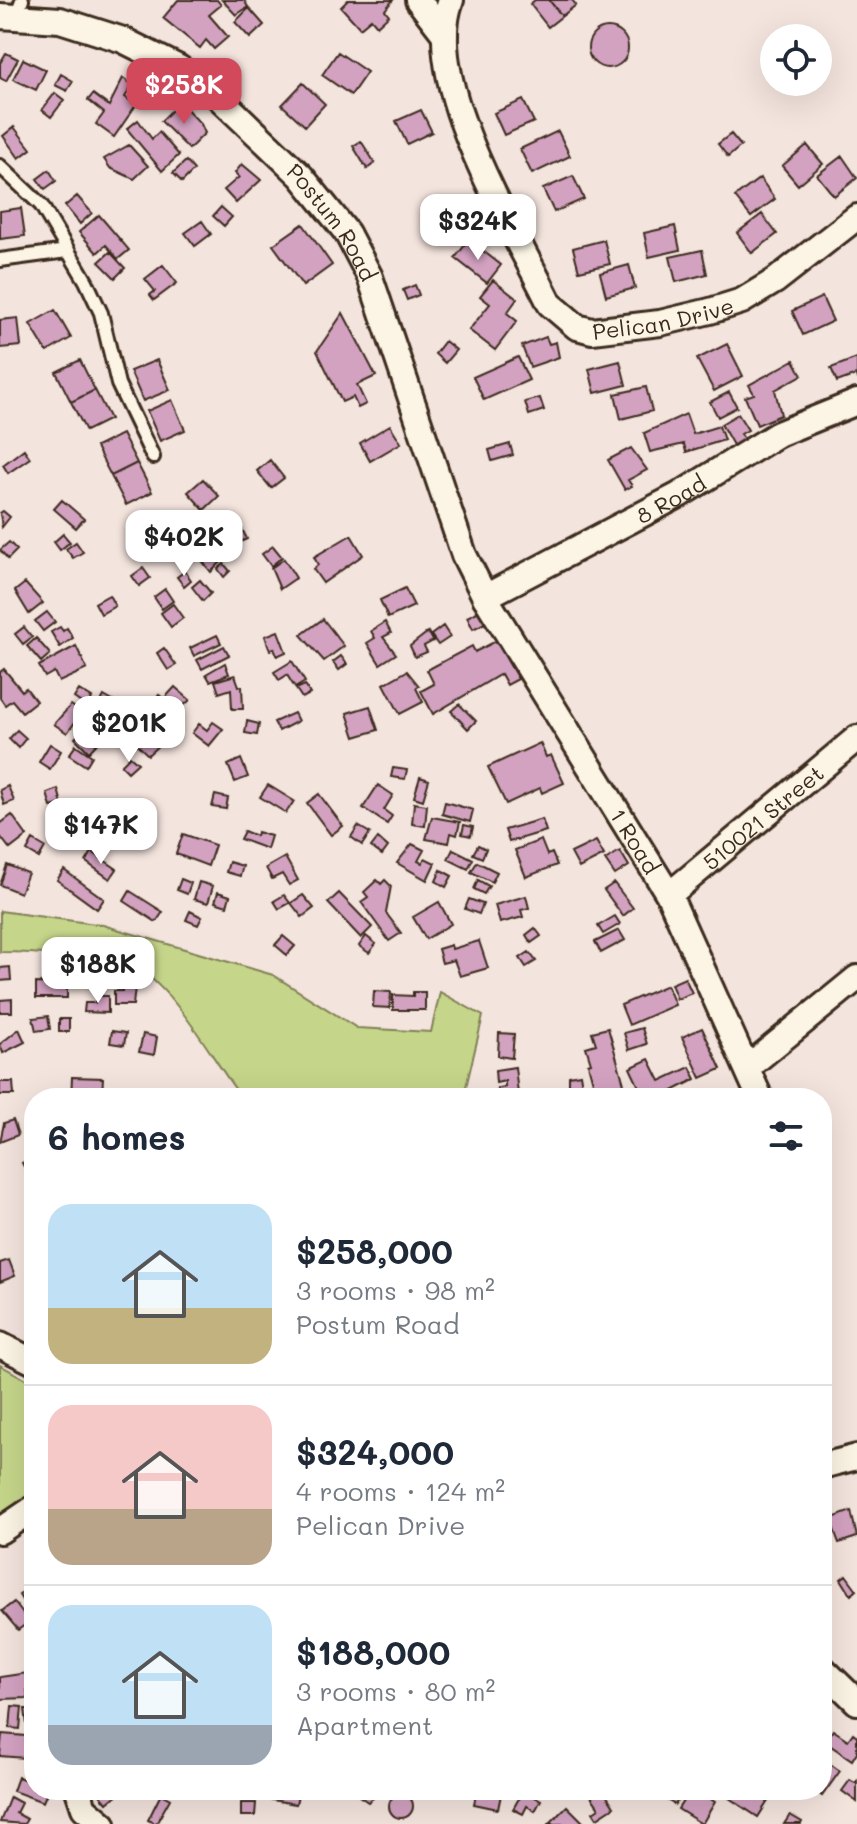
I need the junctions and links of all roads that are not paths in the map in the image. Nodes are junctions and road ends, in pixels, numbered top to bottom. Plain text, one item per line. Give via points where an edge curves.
1 (418, 0) edge
2 (451, 0) edge
3 (12, 11) edge
4 (445, 35) junction
5 (0, 166) edge
6 (857, 217) edge
7 (67, 251) junction
8 (0, 260) edge
9 (857, 402) edge
10 (153, 457) dead end
11 (485, 597) junction
12 (857, 738) edge
13 (669, 895) junction
14 (857, 978) edge
15 (748, 1067) junction
16 (756, 1088) edge
17 (0, 1345) edge
18 (24, 1357) edge
19 (857, 1457) edge
20 (832, 1463) edge
21 (24, 1515) edge
22 (0, 1531) edge
23 (832, 1676) edge
24 (832, 1678) edge
25 (857, 1691) edge
26 (857, 1702) edge
27 (81, 1800) edge
28 (103, 1824) edge

1 - 4 street
2 - 4 street
3 - 11 street, Postum Road via 123,40 179,68 211,90 329,210 370,277 464,555
4 - 6 street, Pelican Drive via 454,101 472,142 550,304 577,327 617,330 742,301
5 - 7 lane via 41,205
7 - 8 lane
7 - 10 lane via 101,313 118,384
9 - 11 street, 8 Road via 778,434 679,495
11 - 13 street, 1 Road
12 - 13 street, 510021 Street
13 - 15 street, 1 Road
14 - 15 street
15 - 16 street, 1 Road
17 - 18 street
19 - 20 street
21 - 22 street
23 - 25 street
24 - 26 street
27 - 28 street

